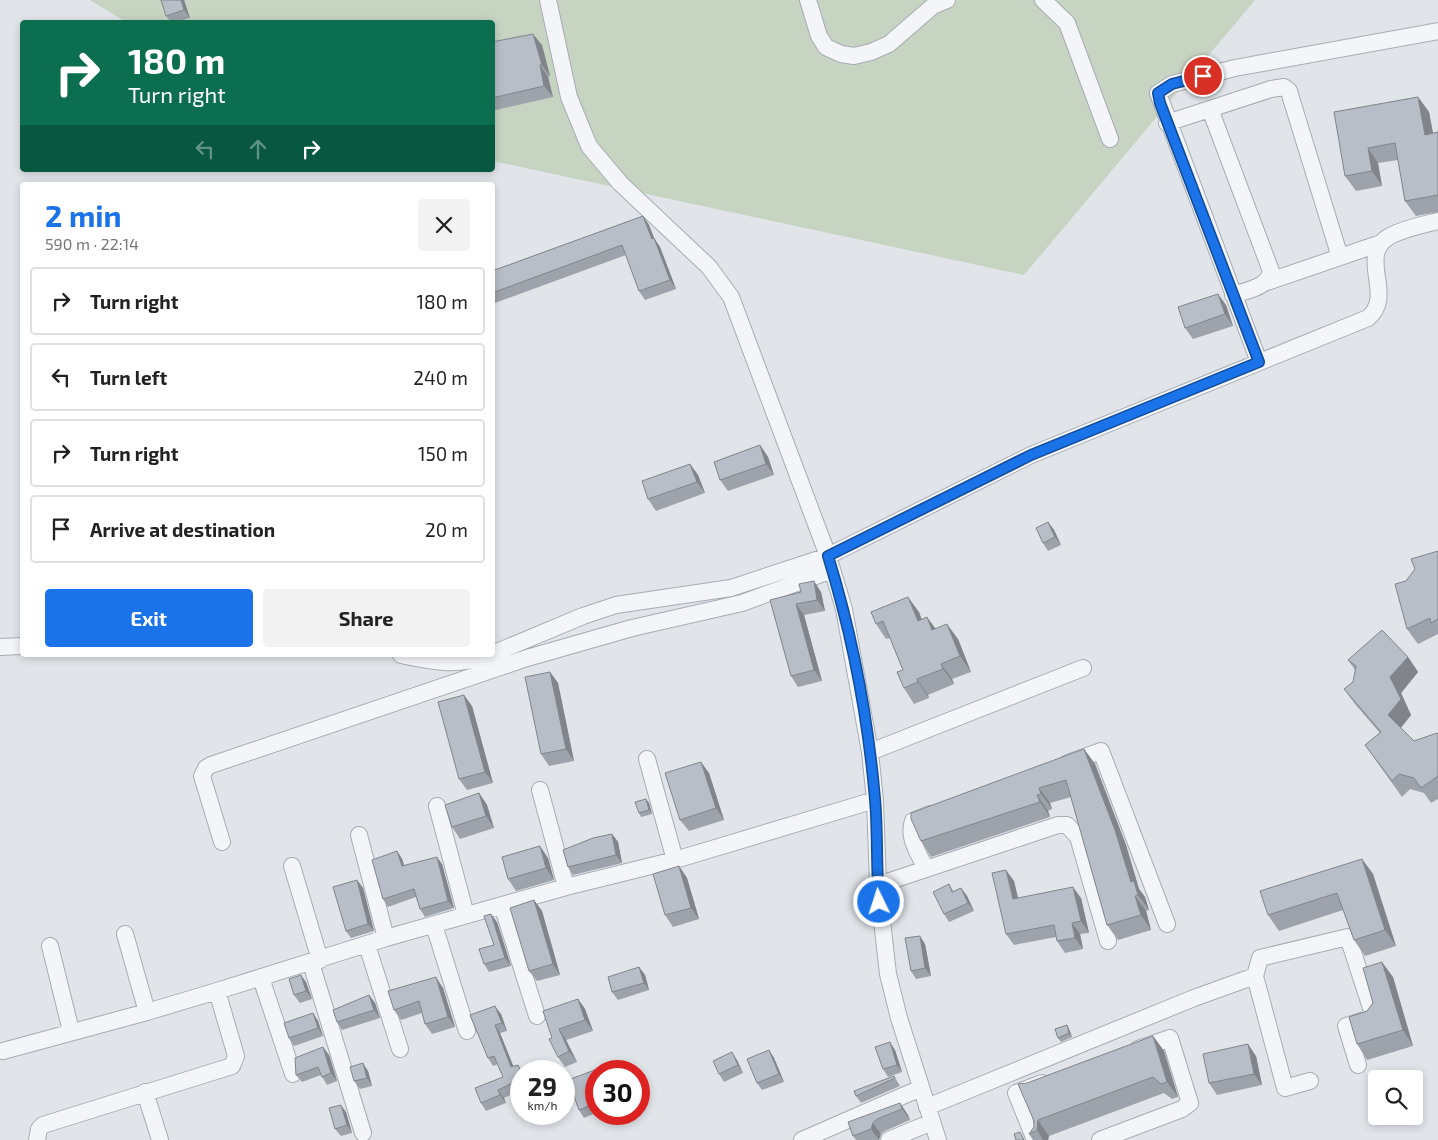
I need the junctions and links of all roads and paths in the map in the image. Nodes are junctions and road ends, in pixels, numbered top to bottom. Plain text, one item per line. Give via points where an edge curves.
1 (548, 0) edge
2 (808, 0) edge
3 (947, 0) edge
4 (1044, 0) edge
5 (1438, 31) edge
6 (1210, 109) junction
7 (1167, 123) junction
8 (1110, 140) dead end
9 (1438, 221) edge
10 (1381, 243) junction
11 (1340, 257) junction
12 (1267, 282) junction
13 (1233, 295) junction
14 (1259, 362) junction
15 (830, 563) junction
16 (20, 646) edge
17 (0, 647) edge
18 (495, 652) edge
19 (410, 657) edge
20 (482, 657) edge
21 (1083, 668) dead end
22 (870, 752) junction
23 (647, 759) dead end
24 (1056, 768) edge
25 (540, 790) dead end
26 (875, 800) junction
27 (438, 806) dead end
28 (948, 807) edge
29 (359, 835) dead end
30 (222, 842) dead end
31 (675, 860) junction
32 (292, 866) dead end
33 (926, 869) junction
34 (878, 885) junction
35 (566, 887) junction
36 (502, 905) junction
37 (466, 915) junction
38 (1167, 924) dead end
39 (434, 925) junction
40 (125, 934) dead end
41 (386, 938) junction
42 (1108, 940) dead end
43 (367, 945) junction
44 (50, 946) dead end
45 (316, 962) junction
46 (1255, 976) junction
47 (261, 978) junction
48 (217, 990) junction
49 (147, 1012) junction
50 (537, 1016) dead end
51 (71, 1031) junction
52 (467, 1031) dead end
53 (400, 1049) dead end
54 (2, 1051) dead end
55 (1125, 1054) edge
56 (1358, 1065) dead end
57 (293, 1074) dead end
58 (1062, 1076) edge
59 (1310, 1081) dead end
60 (921, 1088) junction
61 (144, 1092) junction
62 (930, 1115) junction
63 (363, 1132) dead end
64 (38, 1140) edge
65 (160, 1140) edge
66 (802, 1140) edge
67 (889, 1140) edge
68 (938, 1140) edge
69 (1035, 1140) edge
70 (1100, 1140) edge

1 - 15 street via 569,97 589,146 620,182 709,267 729,292
2 - 3 street via 826,48 854,56 889,44 933,6
4 - 8 street via 1067,23
5 - 7 street via 1235,68 1172,84 1158,93
6 - 7 street
6 - 11 street via 1271,89 1284,87 1289,91
6 - 12 street via 1268,262
7 - 13 street
9 - 10 street via 1389,236
10 - 11 street
10 - 14 street via 1374,259 1379,304 1372,314
11 - 12 street
12 - 13 street
13 - 14 street
14 - 15 street via 1031,455
15 - 18 street via 731,588 616,606
15 - 22 street via 844,609
15 - 30 street via 742,603 632,628 527,658 211,765 202,776
16 - 17 street
19 - 20 street via 460,664
21 - 22 street
22 - 26 street
23 - 31 street
24 - 38 street via 1101,751
25 - 35 street
26 - 31 street
26 - 34 street
27 - 37 street
28 - 33 street via 913,821 911,836
29 - 41 street
31 - 35 street
32 - 45 street
33 - 34 street
33 - 42 street via 1058,825 1067,826 1078,837
34 - 60 street via 888,974
35 - 36 street
36 - 37 street
36 - 50 street
37 - 39 street
39 - 41 street
39 - 52 street
40 - 49 street
41 - 43 street
43 - 45 street
43 - 53 street
44 - 51 street
45 - 47 street
45 - 63 street
46 - 56 street via 1260,958 1348,937 1374,1017 1346,1026
46 - 59 street via 1285,1088
46 - 62 street via 1194,998
47 - 48 street
47 - 57 street
48 - 49 street
48 - 61 street via 236,1056 232,1066
49 - 51 street
51 - 54 street
55 - 70 street via 1170,1038 1190,1103 1182,1109
58 - 69 street via 1016,1092
60 - 62 street
60 - 66 street
61 - 64 street via 44,1125 39,1129
61 - 65 street
62 - 67 street
62 - 68 street

